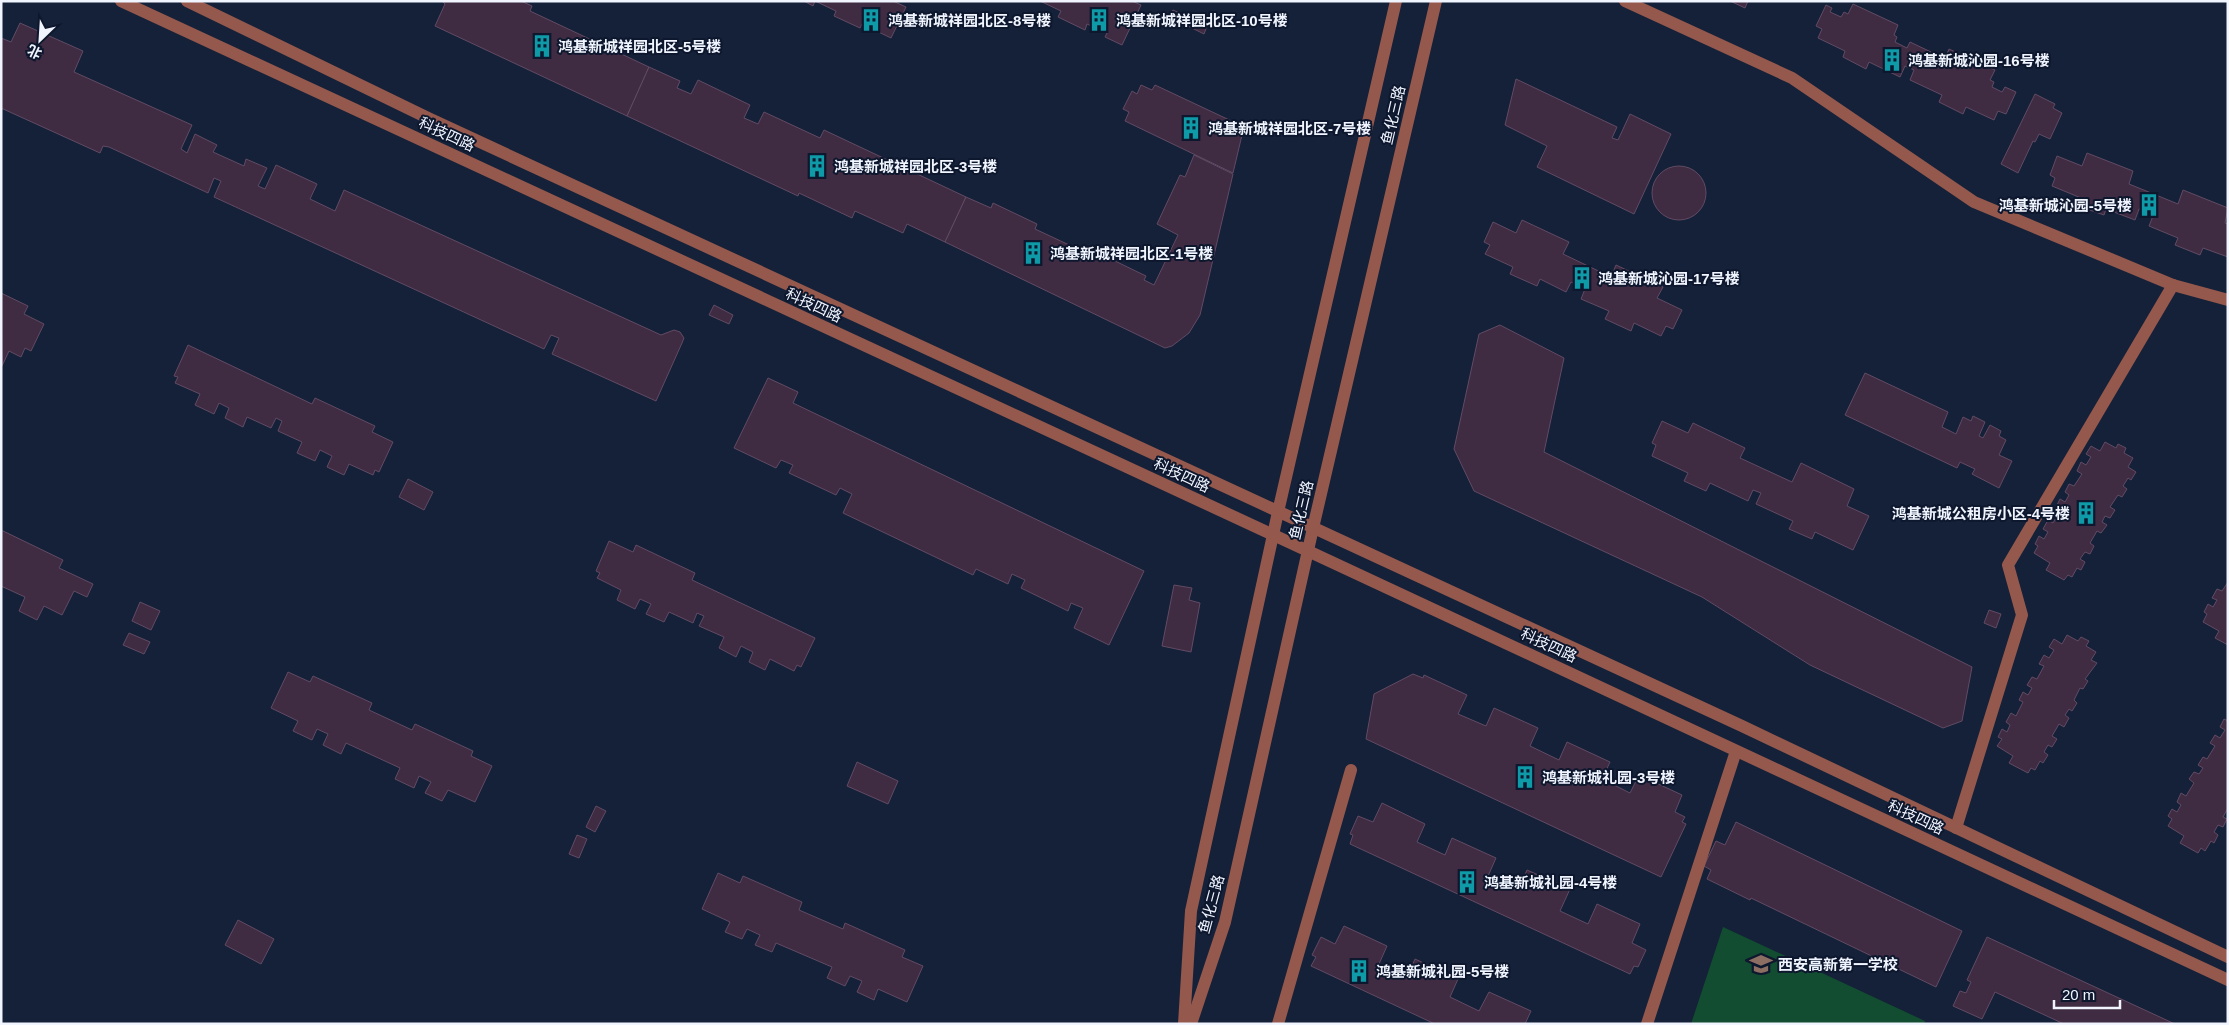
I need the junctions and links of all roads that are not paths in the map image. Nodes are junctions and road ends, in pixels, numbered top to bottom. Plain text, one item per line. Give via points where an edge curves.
1 (121, 1) edge
2 (187, 1) edge
3 (1396, 1) edge
4 (1436, 1) edge
5 (1626, 1) edge
6 (2174, 285) junction
7 (2228, 300) edge
8 (1278, 512) junction
9 (1313, 528) junction
10 (1273, 535) junction
11 (1308, 551) junction
12 (1736, 751) junction
13 (1351, 770) dead end
14 (1956, 828) junction
15 (2228, 957) edge
16 (2228, 980) edge
17 (1184, 1024) edge
18 (1191, 1024) edge
19 (1278, 1024) edge
20 (1647, 1024) edge

1 - 10 street, 科技四路
2 - 8 street, 科技四路 via 428,118
3 - 8 street, 鱼化三路
4 - 9 street, 鱼化三路
5 - 6 street via 1792,78 1974,202
6 - 7 street
6 - 14 street via 2008,564 2022,614
8 - 9 street, 科技四路
8 - 10 street, 鱼化三路
9 - 11 street, 鱼化三路
9 - 14 street, 科技四路
10 - 11 street, 科技四路
10 - 17 street, 鱼化三路 via 1192,911
11 - 12 street, 科技四路
11 - 18 street, 鱼化三路 via 1225,922
12 - 16 street, 科技四路
12 - 20 street
13 - 19 street
14 - 15 street, 科技四路

